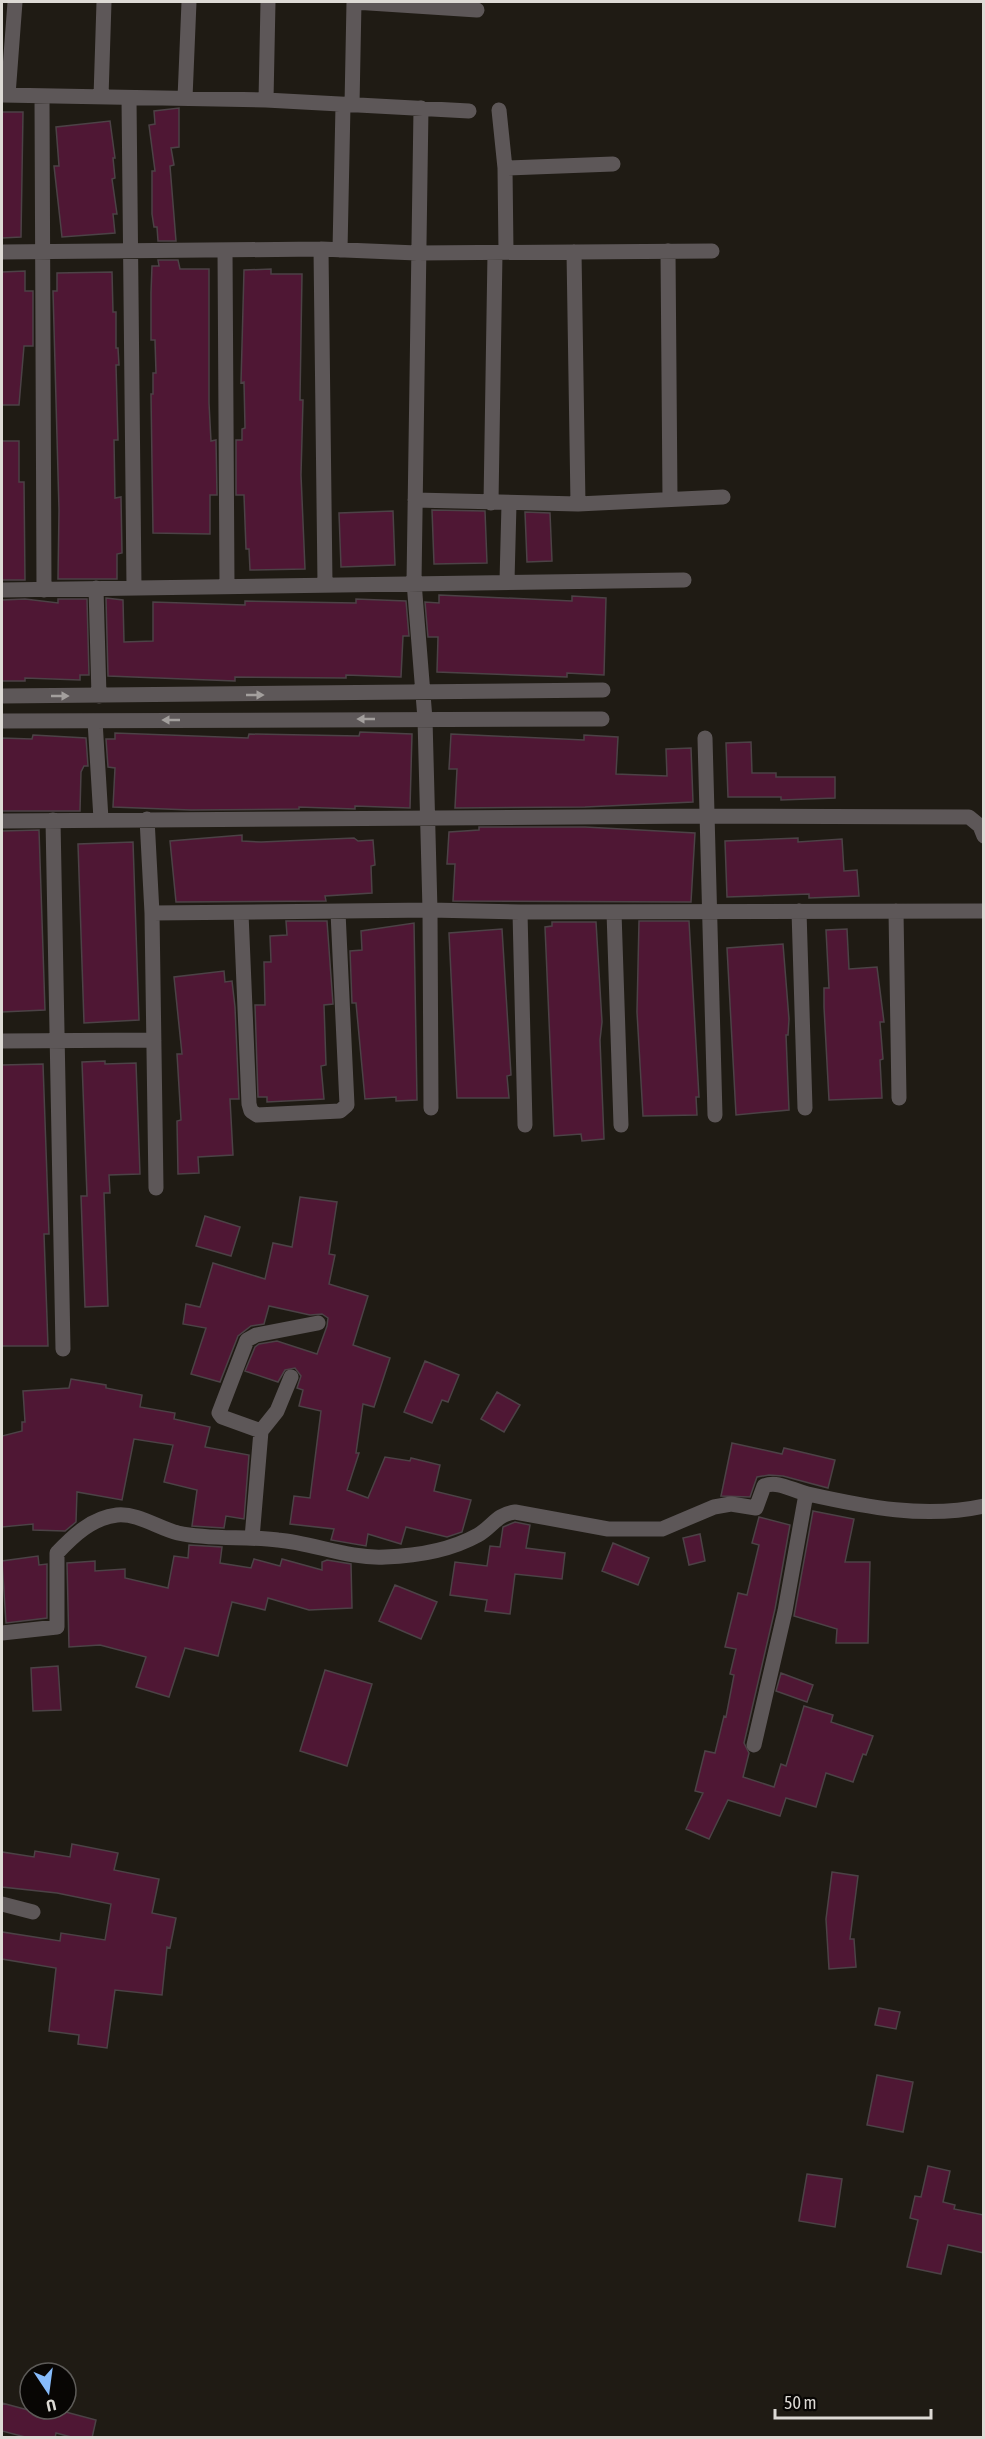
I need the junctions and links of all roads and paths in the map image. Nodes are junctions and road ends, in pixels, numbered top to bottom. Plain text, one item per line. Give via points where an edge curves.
1 (15, 2) edge
2 (104, 2) edge
3 (189, 2) edge
4 (268, 2) edge
5 (354, 2) edge
6 (477, 10) dead end
7 (5, 95) edge
8 (42, 96) junction
9 (101, 97) junction
10 (129, 98) junction
11 (185, 98) junction
12 (266, 100) junction
13 (348, 105) junction
14 (421, 108) junction
15 (499, 110) dead end
16 (469, 111) dead end
17 (613, 164) dead end
18 (505, 168) junction
19 (321, 249) junction
20 (225, 250) junction
21 (340, 250) junction
22 (43, 251) junction
23 (668, 251) junction
24 (712, 251) dead end
25 (2, 252) edge
26 (131, 252) junction
27 (500, 252) junction
28 (574, 252) junction
29 (417, 253) junction
30 (723, 497) dead end
31 (670, 499) junction
32 (415, 500) junction
33 (491, 503) junction
34 (509, 504) junction
35 (578, 504) junction
36 (684, 580) dead end
37 (507, 581) junction
38 (414, 582) junction
39 (325, 584) junction
40 (227, 585) junction
41 (134, 587) junction
42 (96, 588) junction
43 (2, 590) edge
44 (44, 590) junction
45 (603, 690) dead end
46 (424, 693) junction
47 (2, 696) edge
48 (99, 696) junction
49 (425, 719) junction
50 (602, 719) dead end
51 (95, 721) junction
52 (2, 722) edge
53 (705, 738) dead end
54 (707, 816) junction
55 (101, 819) junction
56 (147, 819) junction
57 (428, 819) junction
58 (53, 820) junction
59 (2, 821) edge
60 (984, 836) edge
61 (430, 909) junction
62 (799, 911) junction
63 (896, 911) junction
64 (984, 911) edge
65 (338, 912) junction
66 (520, 912) junction
67 (614, 912) junction
68 (710, 912) junction
69 (152, 913) junction
70 (241, 913) junction
71 (153, 1040) junction
72 (2, 1041) edge
73 (58, 1041) junction
74 (899, 1098) dead end
75 (431, 1108) dead end
76 (805, 1108) dead end
77 (715, 1115) dead end
78 (525, 1125) dead end
79 (621, 1125) dead end
80 (156, 1188) dead end
81 (318, 1323) dead end
82 (63, 1349) dead end
83 (291, 1377) dead end
84 (261, 1431) junction
85 (806, 1494) junction
86 (984, 1506) edge
87 (252, 1538) junction
88 (2, 1634) edge
89 (754, 1745) dead end
90 (2, 1904) edge
91 (33, 1912) dead end

1 - 7 street
2 - 9 street
3 - 11 street
4 - 12 street
5 - 6 street
5 - 13 street
7 - 8 street
8 - 9 street
8 - 22 street
9 - 10 street
10 - 11 street
10 - 26 street
11 - 12 street
12 - 13 street
13 - 14 street
13 - 21 street
14 - 16 street
14 - 29 street
15 - 18 street
17 - 18 street
18 - 27 street
19 - 20 street
19 - 21 street
19 - 39 street
20 - 26 street
20 - 40 street
21 - 29 street
22 - 25 street
22 - 26 street
22 - 44 street
23 - 24 street
23 - 28 street
23 - 31 street
26 - 41 street
27 - 28 street
27 - 29 street
27 - 33 street
28 - 35 street
29 - 32 street
30 - 31 street
31 - 35 street
32 - 33 street
32 - 38 street
33 - 34 street
34 - 35 street
34 - 37 street
36 - 37 street
37 - 38 street
38 - 39 street
38 - 46 street
39 - 40 street
40 - 41 street
41 - 42 street
42 - 44 street
42 - 48 street
43 - 44 street
45 - 46 street
48 -> 46 street
46 - 49 street
47 -> 48 street
49 - 50 street
49 -> 51 street
49 - 57 street
51 - 52 street
51 - 55 street
53 - 54 street
54 - 57 street
54 - 60 street via 969,817 980,826
54 - 68 street
55 - 56 street
55 - 58 street
56 - 57 street
56 - 69 street
57 - 61 street
58 - 59 street
58 - 73 street
61 - 65 street
61 - 66 street
61 - 75 street
62 - 63 street
62 - 68 street
62 - 76 street
63 - 64 street
63 - 74 street
65 - 70 street
65 - 70 street via 347,1105 340,1111 257,1115 249,1104
66 - 67 street
66 - 78 street
67 - 68 street
67 - 79 street
68 - 77 street
69 - 70 street
69 - 71 street
71 - 73 street
71 - 80 street
72 - 73 street
73 - 82 street
81 - 84 street via 256,1335 245,1342 219,1413
83 - 84 street via 277,1411
84 - 87 street
85 - 86 street via 923,1513
85 - 87 street via 773,1483 764,1486 756,1508 731,1504 714,1507 662,1529 608,1529 504,1513 480,1533 453,1546 385,1557
85 - 89 street via 785,1611
87 - 88 street via 178,1533 126,1515 99,1520 71,1538 57,1553 57,1627
90 - 91 street

